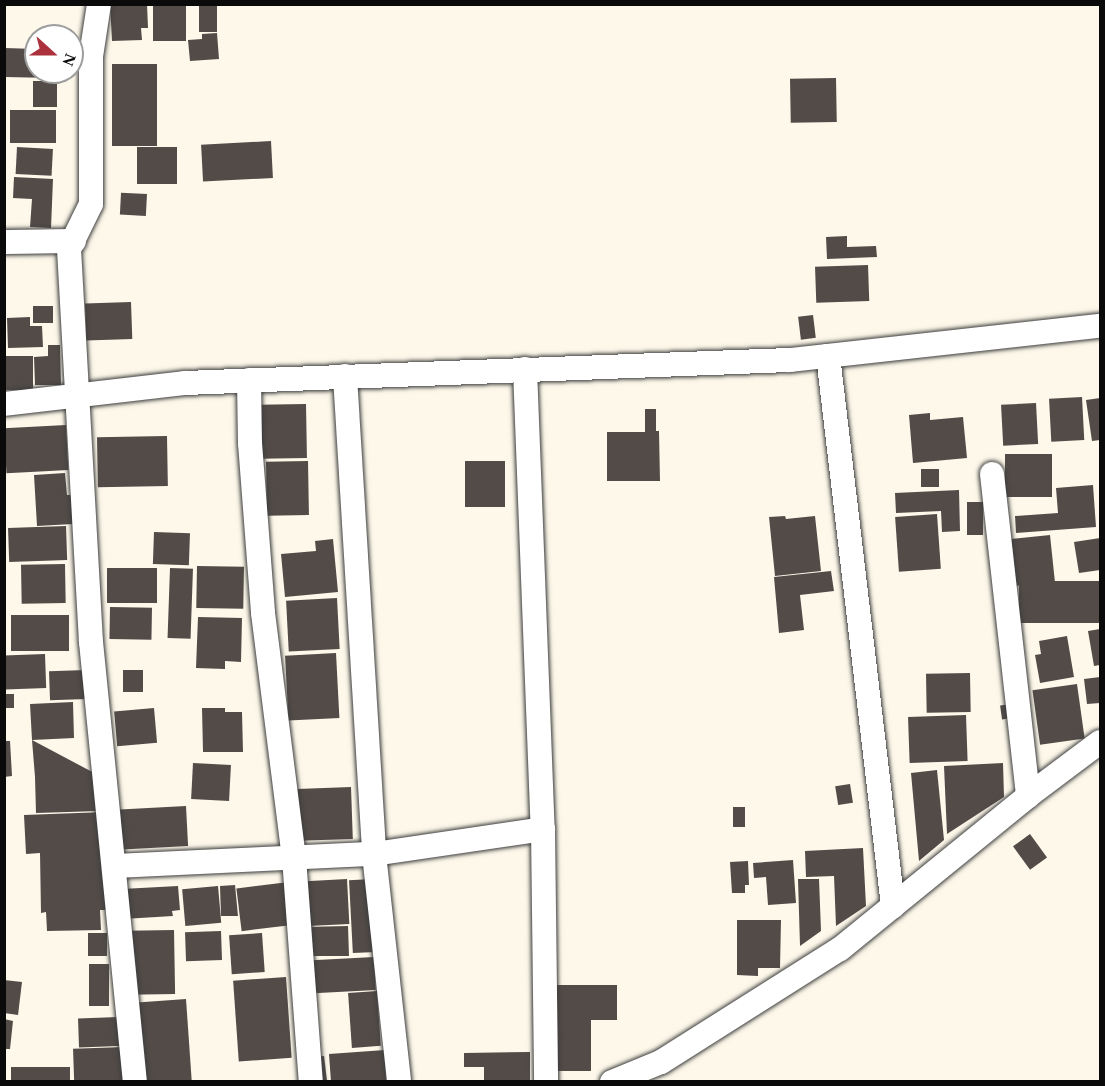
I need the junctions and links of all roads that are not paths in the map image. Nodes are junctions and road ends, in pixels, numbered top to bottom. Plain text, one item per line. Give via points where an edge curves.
1 (99, 4) edge
2 (74, 241) junction
3 (4, 242) edge
4 (1101, 326) edge
5 (828, 356) junction
6 (525, 369) junction
7 (345, 376) junction
8 (249, 380) junction
9 (75, 397) junction
10 (4, 404) edge
11 (992, 474) dead end
12 (1101, 742) edge
13 (1028, 796) junction
14 (543, 829) junction
15 (374, 854) junction
16 (294, 858) junction
17 (115, 866) junction
18 (893, 906) junction
19 (135, 1082) edge
20 (311, 1082) edge
21 (399, 1082) edge
22 (546, 1082) edge
23 (612, 1082) edge

1 - 2 street via 91,56 91,204
2 - 3 street
2 - 9 street via 69,249
4 - 5 street
5 - 6 street
5 - 18 street
6 - 7 street
6 - 14 street
7 - 8 street
7 - 15 street
8 - 9 street via 185,383
8 - 16 street via 263,613
9 - 10 street
9 - 17 street via 91,642
11 - 13 street
12 - 13 street
13 - 18 street
14 - 15 street
14 - 22 street
15 - 16 street
15 - 21 street
16 - 17 street
16 - 20 street
17 - 19 street
18 - 23 street via 840,949 671,1056

